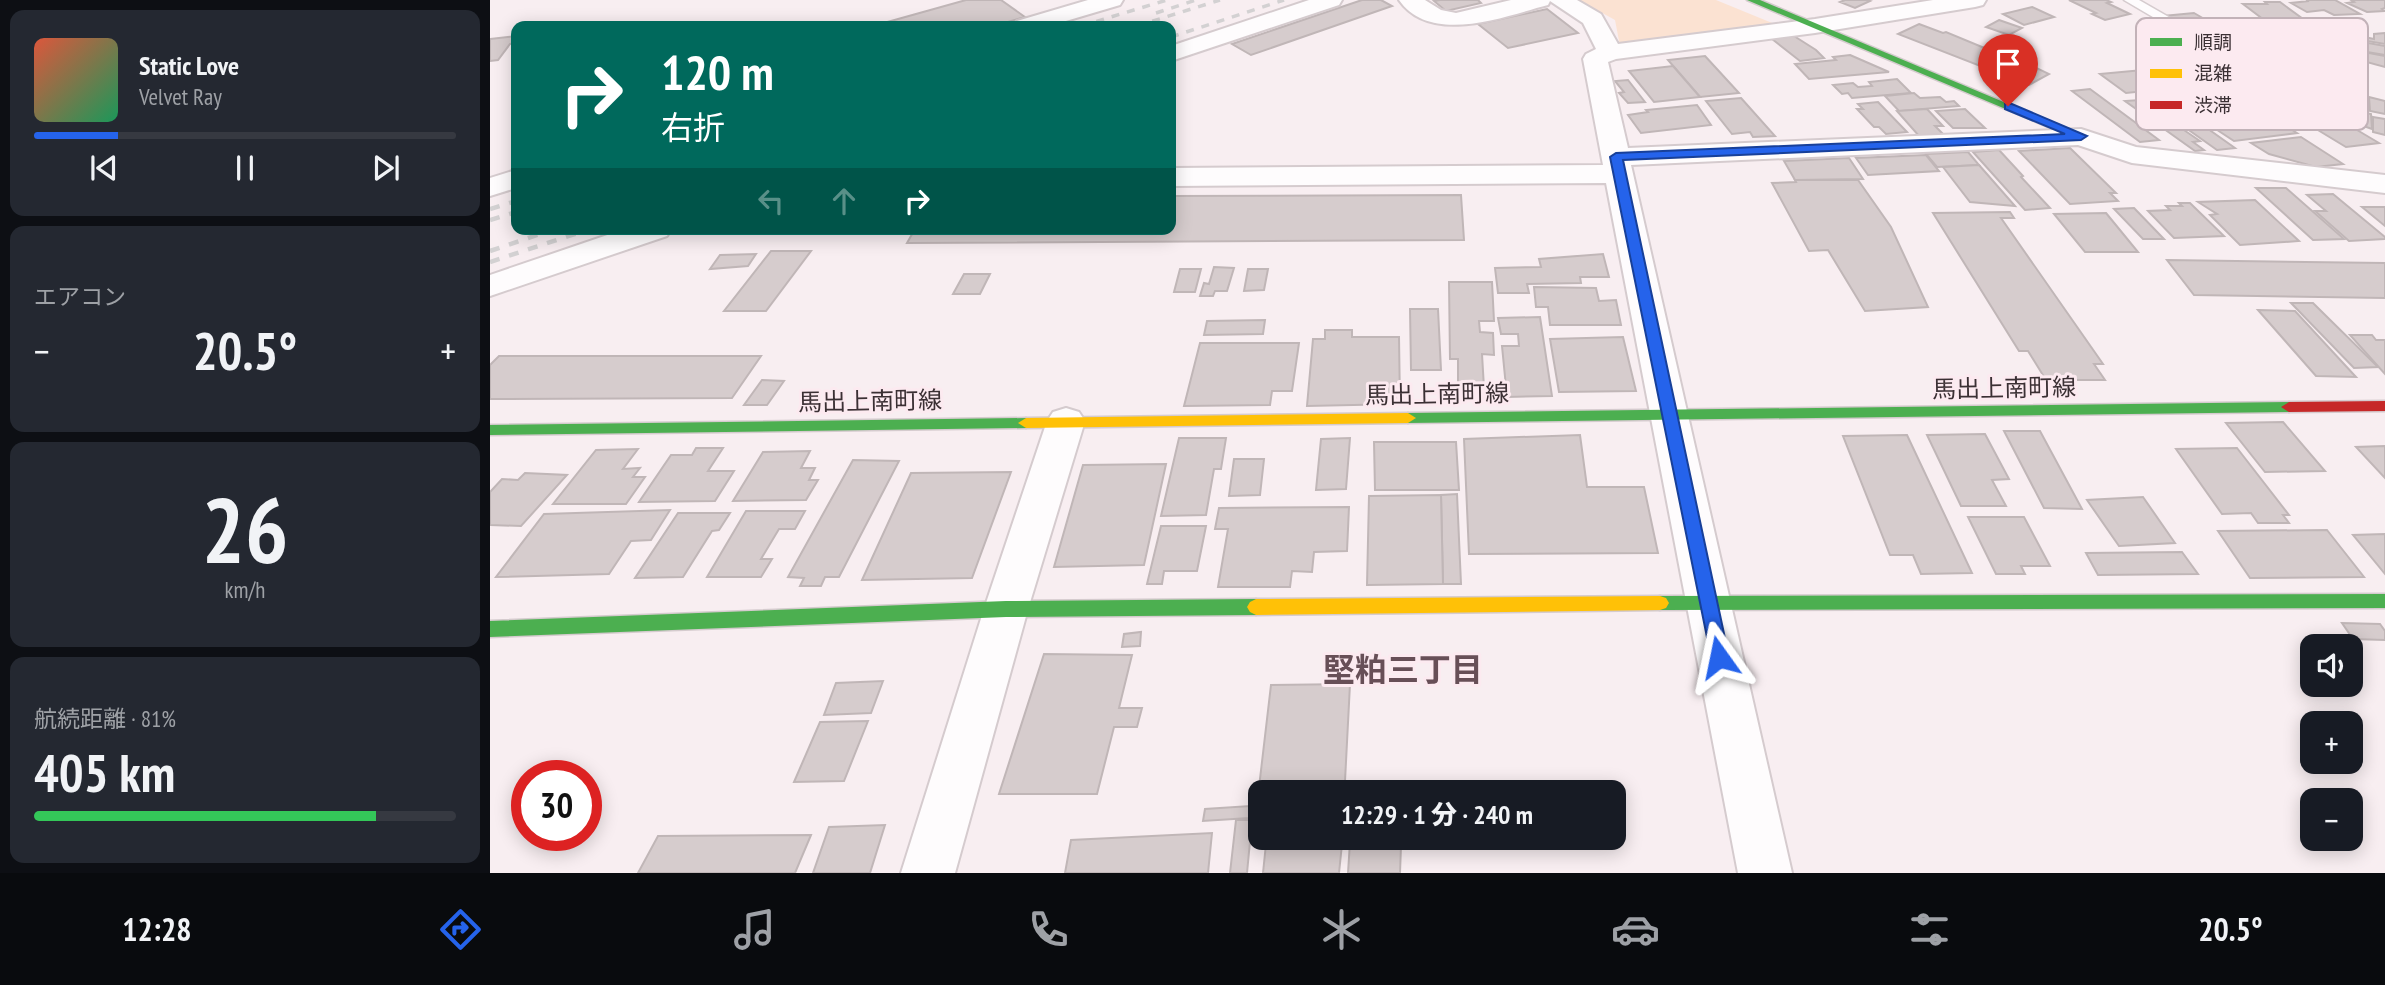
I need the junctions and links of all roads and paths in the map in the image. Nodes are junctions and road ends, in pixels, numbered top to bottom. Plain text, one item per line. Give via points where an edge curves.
1 (1112, 0) edge
2 (1331, 0) edge
3 (1410, 0) edge
4 (1540, 0) edge
5 (1561, 0) edge
6 (1752, 0) edge
7 (1975, 0) edge
8 (2130, 0) edge
9 (2162, 18) edge
10 (1042, 21) edge
11 (1815, 26) junction
12 (1176, 52) edge
13 (1610, 52) junction
14 (2081, 136) junction
15 (1618, 165) junction
16 (1176, 177) edge
17 (2385, 184) edge
18 (639, 235) edge
19 (490, 286) edge
20 (2385, 406) edge
21 (1669, 414) junction
22 (1066, 421) junction
23 (490, 430) edge
24 (2385, 601) edge
25 (1708, 603) junction
26 (1006, 609) junction
27 (490, 629) edge
28 (928, 873) edge
29 (1765, 873) edge

1 - 10 street
2 - 12 street
3 - 4 street via 1434,16 1456,20
5 - 13 street via 1593,19
6 - 11 street
7 - 11 street
8 - 9 lane
11 - 13 street
11 - 14 street
13 - 15 street via 1595,59
14 - 15 street
14 - 17 street via 2132,155
15 - 16 street
15 - 21 street
18 - 19 street
20 - 21 street, 馬出上南町線
21 - 22 street, 馬出上南町線
21 - 25 street
22 - 23 street, 馬出上南町線
22 - 26 street
24 - 25 street
25 - 26 street
25 - 29 street
26 - 27 street
26 - 28 street

